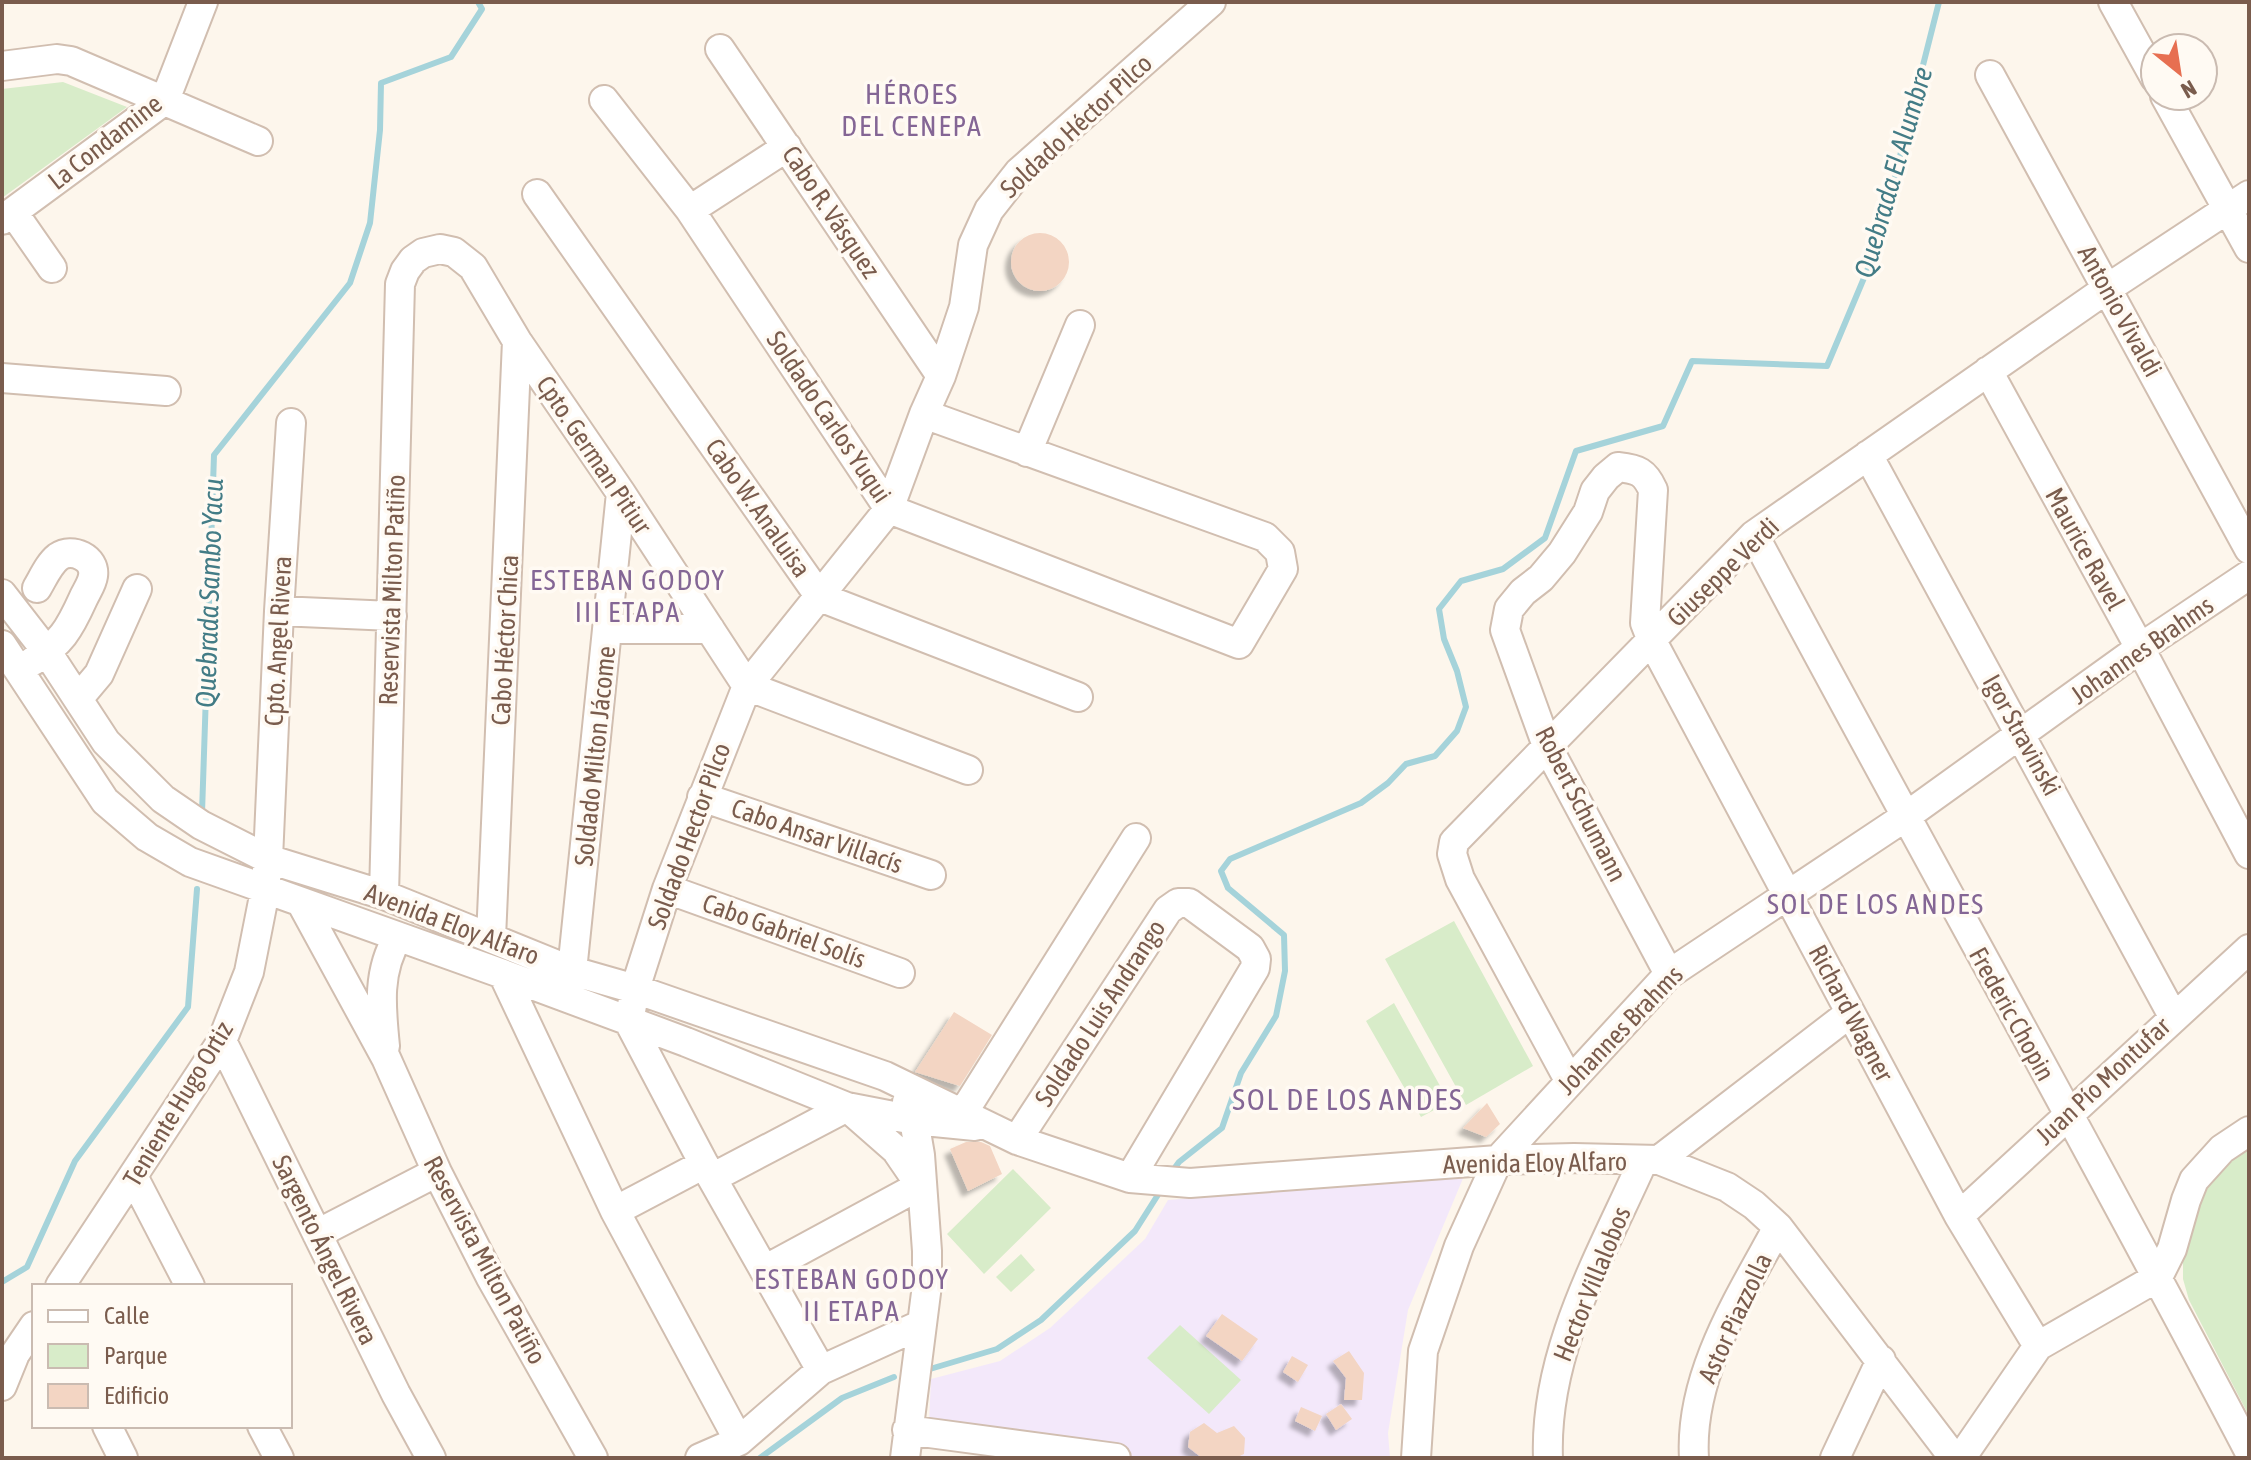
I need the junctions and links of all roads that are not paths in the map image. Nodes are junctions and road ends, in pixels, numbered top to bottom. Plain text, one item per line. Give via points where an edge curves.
1 (203, 2) edge
2 (1211, 2) edge
3 (2113, 2) edge
4 (720, 49) dead end
5 (2139, 49) edge
6 (2, 66) edge
7 (1990, 75) dead end
8 (165, 100) junction
9 (604, 100) dead end
10 (2176, 112) edge
11 (258, 141) dead end
12 (787, 147) junction
13 (537, 194) dead end
14 (2238, 202) edge
15 (690, 210) junction
16 (8, 216) edge
17 (2249, 248) edge
18 (52, 268) dead end
19 (400, 284) joint
20 (2108, 288) junction
21 (1080, 325) dead end
22 (517, 341) junction
23 (1988, 371) junction
24 (941, 376) junction
25 (2, 378) edge
26 (166, 391) dead end
27 (924, 414) junction
28 (291, 423) dead end
29 (1027, 452) junction
30 (1868, 455) junction
31 (1653, 490) joint
32 (621, 493) junction
33 (889, 509) junction
34 (1754, 535) junction
35 (2249, 549) edge
36 (2249, 575) edge
37 (37, 588) dead end
38 (137, 589) dead end
39 (2, 594) edge
40 (820, 597) junction
41 (279, 611) junction
42 (392, 616) junction
43 (607, 629) junction
44 (710, 629) junction
45 (1652, 641) junction
46 (2, 645) edge
47 (2140, 648) junction
48 (47, 652) junction
49 (18, 669) junction
50 (747, 686) junction
51 (1078, 697) dead end
52 (78, 699) junction
53 (2022, 735) junction
54 (1547, 746) junction
55 (968, 770) dead end
56 (702, 797) junction
57 (1905, 817) junction
58 (1136, 838) dead end
59 (2249, 854) edge
60 (268, 859) junction
61 (931, 875) dead end
62 (667, 889) junction
63 (265, 891) junction
64 (1788, 893) junction
65 (384, 895) junction
66 (302, 904) junction
67 (398, 937) junction
68 (491, 938) junction
69 (2249, 949) edge
70 (572, 971) junction
71 (900, 973) dead end
72 (503, 974) junction
73 (1669, 974) junction
74 (635, 989) junction
75 (1850, 1013) junction
76 (2173, 1016) junction
77 (629, 1022) junction
78 (222, 1041) junction
79 (386, 1058) junction
80 (885, 1076) junction
81 (1569, 1080) junction
82 (847, 1107) junction
83 (2067, 1114) junction
84 (959, 1118) junction
85 (914, 1120) junction
86 (2249, 1131) edge
87 (1005, 1134) junction
88 (1498, 1160) junction
89 (1651, 1161) junction
90 (708, 1171) junction
91 (437, 1172) junction
92 (134, 1178) junction
93 (1138, 1179) junction
94 (921, 1185) junction
95 (615, 1211) junction
96 (1959, 1216) junction
97 (1778, 1227) junction
98 (317, 1234) junction
99 (764, 1270) junction
100 (2158, 1277) junction
101 (61, 1284) edge
102 (189, 1284) edge
103 (920, 1325) junction
104 (32, 1329) edge
105 (2038, 1346) junction
106 (1881, 1360) junction
107 (821, 1370) junction
108 (2, 1386) edge
109 (108, 1428) edge
110 (263, 1428) edge
111 (739, 1441) junction
112 (906, 1444) edge
113 (2249, 1451) edge
114 (123, 1458) edge
115 (279, 1458) edge
116 (431, 1458) edge
117 (593, 1458) edge
118 (700, 1458) edge
119 (1116, 1458) edge
120 (1416, 1458) edge
121 (1548, 1458) edge
122 (1694, 1458) edge
123 (1835, 1458) edge
124 (1954, 1458) edge
125 (1961, 1458) edge

1 - 8 street, La Condamine
2 - 24 street, Soldado Héctor Pilco via 1001,193 973,245 964,307
3 - 5 street
4 - 12 street, Cabo R. Vásquez
6 - 8 street via 65,59
7 - 20 street, Antonio Vivaldi
8 - 11 street
8 - 16 street, La Condamine
9 - 15 street, Soldado Carlos Yuqui
10 - 14 street
12 - 15 street
12 - 24 street, Cabo R. Vásquez
13 - 40 street, Cabo W. Analuisa
14 - 17 street
14 - 20 street, Giuseppe Verdi
15 - 33 street, Soldado Carlos Yuqui
16 - 18 street
19 - 22 street, Cpto. German Pitiur via 423,253 454,252 473,267
19 - 42 street, Reservista Milton Patiño
20 - 23 street, Giuseppe Verdi
20 - 35 street, Antonio Vivaldi
21 - 29 street
22 - 32 street, Cpto. German Pitiur
22 - 68 street, Cabo Héctor Chica
23 - 30 street, Giuseppe Verdi
23 - 47 street, Maurice Ravel
24 - 27 street, Soldado Héctor Pilco
25 - 26 street
27 - 29 street
27 - 33 street, Soldado Héctor Pilco
28 - 41 street, Cpto. Angel Rivera
29 - 33 street, Soldado Carlos Yuqui via 1265,537 1280,552 1283,569 1239,644
30 - 34 street, Giuseppe Verdi
30 - 53 street, Igor Stravinski
31 - 45 street, Richard Wagner via 1645,623
31 - 54 street, Robert Schumann via 1637,469 1618,467 1595,491 1562,553 1509,609 1505,630
32 - 43 street, Soldado Milton Jácome
32 - 44 street, Cpto. German Pitiur
33 - 40 street, Soldado Héctor Pilco
34 - 45 street, Giuseppe Verdi
34 - 57 street, Frederic Chopin
36 - 47 street, Johannes Brahms
37 - 48 street via 62,554 78,554 91,565 93,579 69,630
38 - 52 street via 99,674
39 - 48 street, Avenida Eloy Alfaro
40 - 50 street, Soldado Héctor Pilco
40 - 51 street, Cabo W. Analuisa
41 - 42 street
41 - 60 street, Cpto. Angel Rivera
42 - 65 street, Reservista Milton Patiño
43 - 44 street
43 - 70 street, Soldado Milton Jácome
44 - 50 street, Cpto. German Pitiur
45 - 54 street, Giuseppe Verdi
45 - 64 street, Richard Wagner
46 - 49 street, Avenida Eloy Alfaro
47 - 53 street, Johannes Brahms
47 - 59 street, Maurice Ravel
48 - 49 street
48 - 52 street, Avenida Eloy Alfaro
49 - 63 street, Avenida Eloy Alfaro via 105,801 147,837 190,862
50 - 55 street
50 - 56 street, Soldado Hector Pilco
52 - 60 street, Avenida Eloy Alfaro via 106,742 163,799
53 - 57 street, Johannes Brahms
53 - 76 street, Igor Stravinski
54 - 73 street, Robert Schumann
54 - 81 street, Giuseppe Verdi via 1454,842 1452,854 1460,879
56 - 61 street, Cabo Ansar Villacís
56 - 62 street, Soldado Hector Pilco
57 - 64 street, Johannes Brahms
57 - 83 street, Frederic Chopin
58 - 84 street
60 - 63 street, Teniente Hugo Ortiz
60 - 65 street, Avenida Eloy Alfaro
62 - 71 street, Cabo Gabriel Solís
62 - 74 street, Soldado Hector Pilco
63 - 66 street, Avenida Eloy Alfaro
63 - 78 street, Teniente Hugo Ortiz via 249,972
64 - 73 street, Johannes Brahms
64 - 75 street, Richard Wagner
65 - 68 street, Avenida Eloy Alfaro
66 - 67 street, Avenida Eloy Alfaro
66 - 79 street, Reservista Milton Patiño
67 - 72 street, Avenida Eloy Alfaro
67 - 79 street, Reservista Milton Patiño via 381,979
68 - 70 street, Avenida Eloy Alfaro
69 - 76 street, Juan Pío Montufar
70 - 74 street, Avenida Eloy Alfaro
72 - 77 street, Avenida Eloy Alfaro
72 - 95 street
73 - 81 street, Johannes Brahms
74 - 77 street, Soldado Hector Pilco
74 - 80 street, Avenida Eloy Alfaro
75 - 89 street
75 - 96 street, Richard Wagner
76 - 83 street, Juan Pío Montufar
77 - 82 street, Avenida Eloy Alfaro
77 - 90 street
78 - 92 street, Teniente Hugo Ortiz
78 - 98 street, Sargento Ángel Rivera
79 - 91 street, Reservista Milton Patiño
80 - 84 street, Avenida Eloy Alfaro
80 - 85 street
81 - 88 street, Johannes Brahms
82 - 85 street, Avenida Eloy Alfaro
82 - 90 street
82 - 94 street via 896,1150
83 - 96 street, Juan Pío Montufar
83 - 100 street, Frederic Chopin
84 - 85 street, Avenida Eloy Alfaro
84 - 87 street, Avenida Eloy Alfaro
85 - 94 street
86 - 100 street via 2222,1149 2194,1180
87 - 93 street, Avenida Eloy Alfaro
87 - 93 street, Soldado Luis Andrango via 1168,910 1189,903 1250,948 1255,968
88 - 89 street, Avenida Eloy Alfaro
88 - 93 street, Avenida Eloy Alfaro via 1190,1183
88 - 120 street, Johannes Brahms via 1459,1246 1423,1351
89 - 97 street, Avenida Eloy Alfaro via 1727,1187
89 - 121 street, Hector Villalobos via 1593,1274 1562,1351 1548,1419
90 - 95 street
90 - 99 street
91 - 98 street
91 - 117 street, Reservista Milton Patiño
92 - 101 street, Teniente Hugo Ortiz
92 - 102 street
94 - 99 street
94 - 103 street via 927,1285
95 - 111 street
96 - 105 street, Richard Wagner
97 - 106 street, Avenida Eloy Alfaro
97 - 122 street, Astor Piazzolla via 1736,1304 1702,1385
98 - 116 street, Sargento Ángel Rivera
99 - 107 street
100 - 105 street
100 - 113 street, Frederic Chopin
103 - 107 street
103 - 112 street
104 - 108 street
105 - 125 street
106 - 123 street
106 - 124 street, Avenida Eloy Alfaro
107 - 111 street
109 - 114 street
110 - 115 street
111 - 118 street
112 - 119 street

